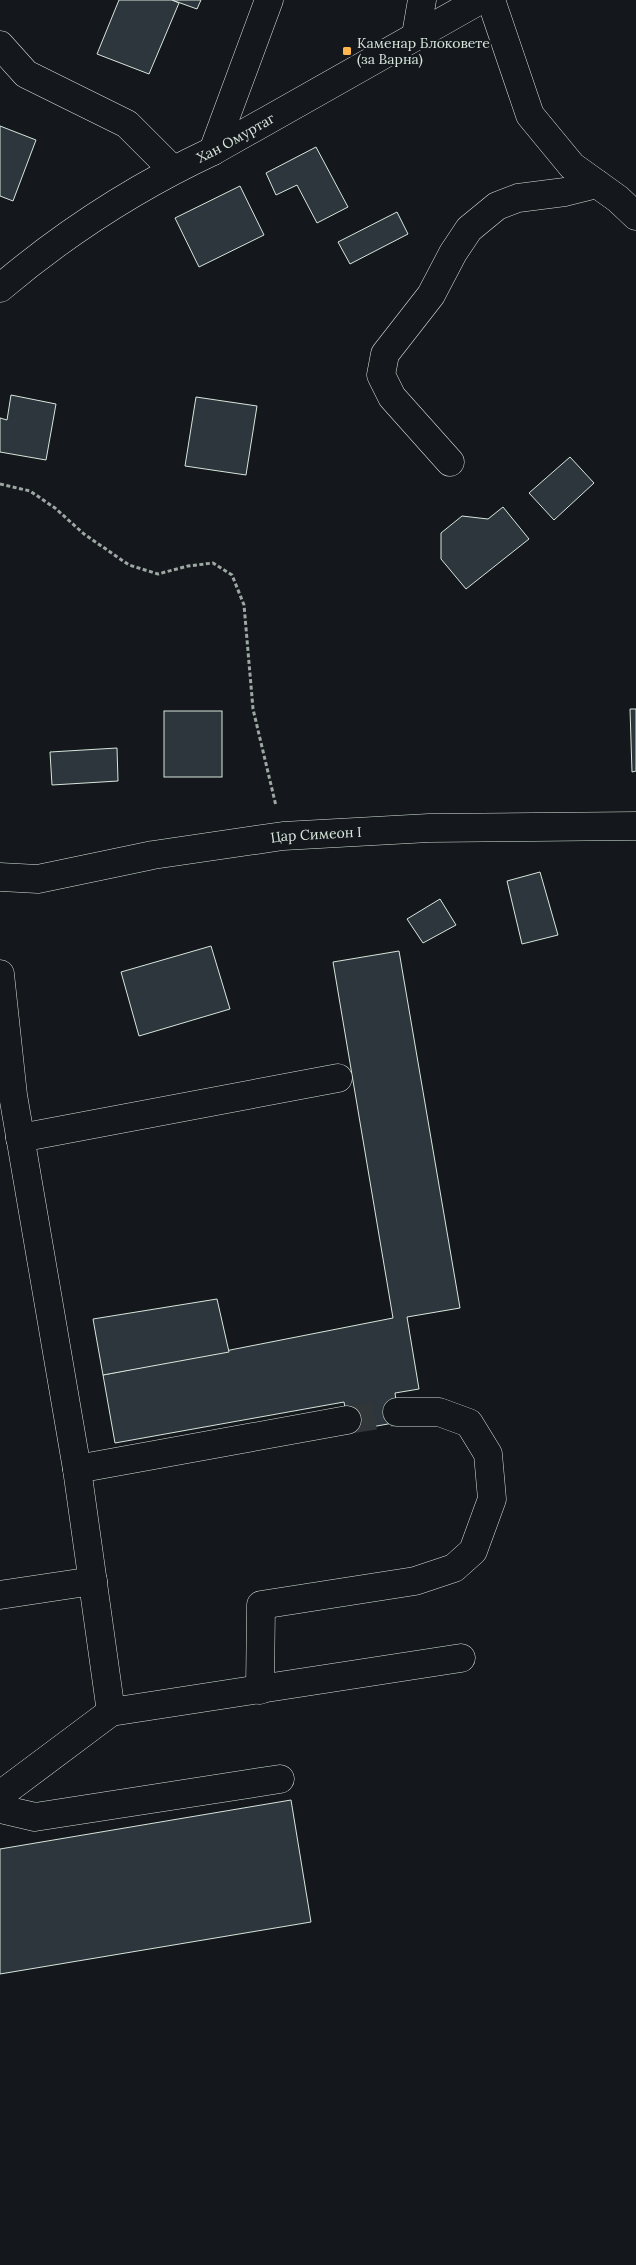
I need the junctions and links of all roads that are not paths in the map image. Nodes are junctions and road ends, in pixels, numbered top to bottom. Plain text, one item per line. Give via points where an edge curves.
1 (269, 0) edge
2 (422, 0) edge
3 (480, 0) edge
4 (491, 0) edge
5 (416, 35) junction
6 (0, 45) edge
7 (213, 151) junction
8 (173, 170) junction
9 (597, 184) junction
10 (636, 216) edge
11 (0, 288) edge
12 (450, 462) dead end
13 (636, 826) edge
14 (0, 877) edge
15 (0, 974) edge
16 (338, 1078) dead end
17 (7, 1097) edge
18 (20, 1138) junction
19 (398, 1412) tunnel mouth
20 (347, 1420) tunnel mouth
21 (77, 1469) junction
22 (93, 1581) junction
23 (0, 1595) edge
24 (461, 1658) dead end
25 (260, 1690) junction
26 (111, 1712) junction
27 (280, 1779) dead end
28 (0, 1795) edge
29 (0, 1809) edge

1 - 7 street
2 - 5 street
3 - 5 street, Хан Омуртаг
4 - 9 street via 530,115 572,166
5 - 7 street, Хан Омуртаг
6 - 8 street via 26,74 127,124
7 - 8 street, Хан Омуртаг
8 - 11 street, Хан Омуртаг via 97,215
9 - 10 street
9 - 12 street via 518,198 497,206 469,229 452,253 432,295 385,354 381,375 392,398
13 - 14 street, Цар Симеон I via 429,828 283,836 153,855 38,879
15 - 17 street
16 - 18 street
17 - 18 street
18 - 21 street
19 - 25 street via 439,1412 469,1423 488,1454 492,1498 473,1551 454,1568 415,1581 261,1605
20 - 21 street
21 - 22 street
22 - 23 street
22 - 26 street
24 - 25 street
25 - 26 street
26 - 28 street
27 - 29 street via 35,1817

